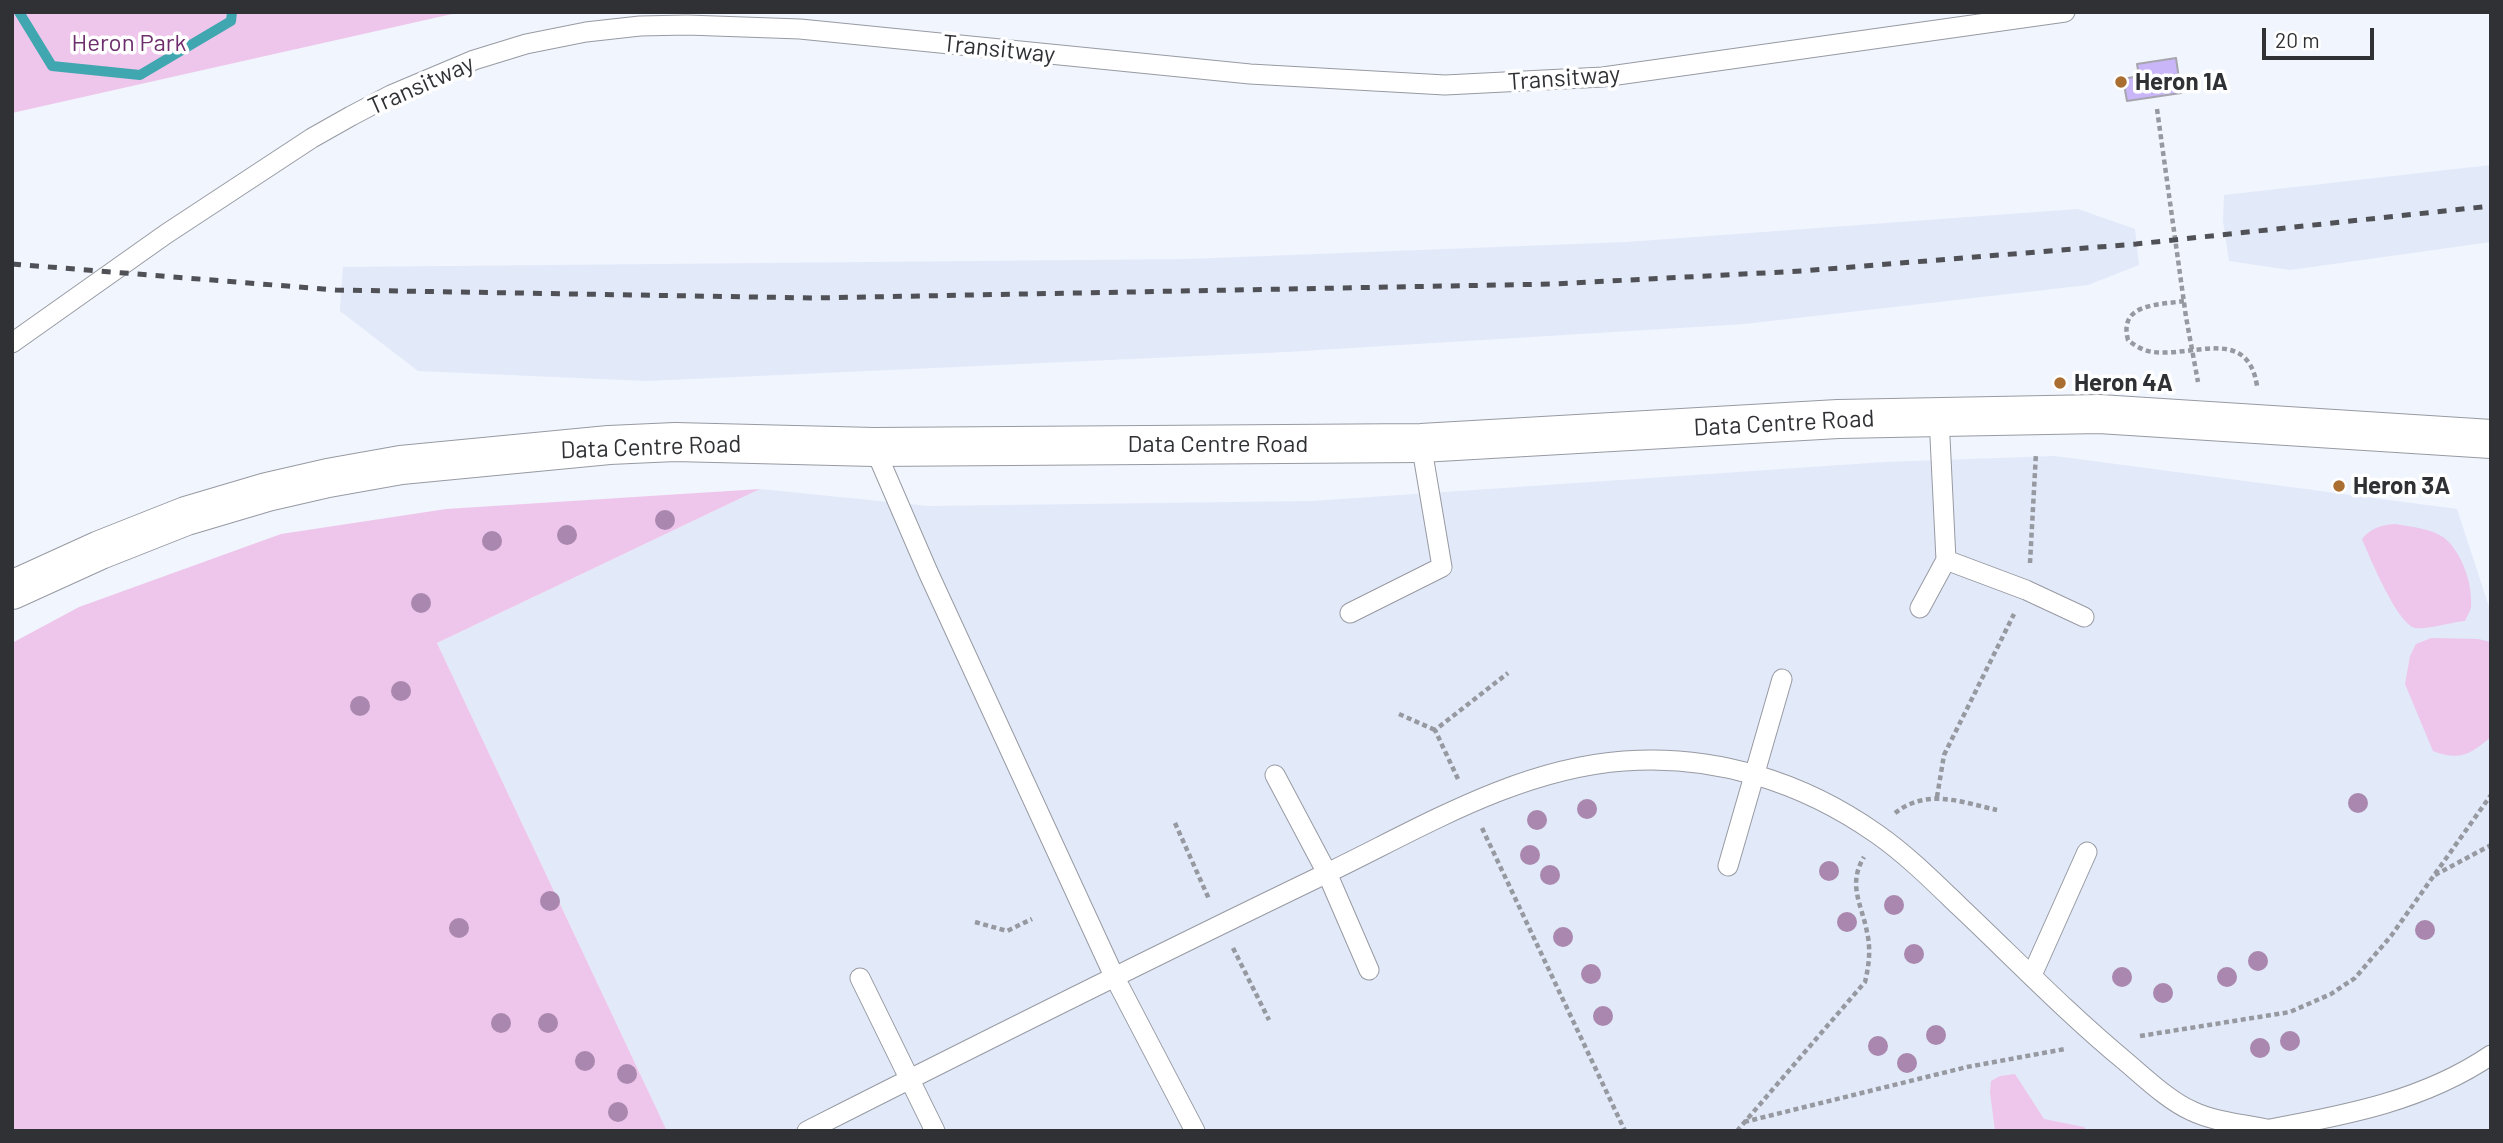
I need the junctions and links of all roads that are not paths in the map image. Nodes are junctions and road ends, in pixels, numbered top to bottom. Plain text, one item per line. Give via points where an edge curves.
1 (2065, 12) edge
2 (12, 343) edge
3 (1939, 417) junction
4 (2491, 428) edge
5 (2444, 435) junction
6 (2491, 439) edge
7 (1421, 443) junction
8 (874, 447) junction
9 (1946, 560) junction
10 (12, 590) edge
11 (1920, 608) dead end
12 (1350, 613) dead end
13 (2084, 617) dead end
14 (1782, 679) dead end
15 (1753, 774) junction
16 (1275, 775) dead end
17 (2087, 852) dead end
18 (1728, 866) dead end
19 (1327, 873) junction
20 (1369, 970) dead end
21 (2032, 975) junction
22 (1114, 976) junction
23 (860, 978) dead end
24 (2491, 1055) edge
25 (910, 1079) junction
26 (2192, 1121) edge
27 (2272, 1130) edge
28 (807, 1131) edge
29 (935, 1131) edge
30 (1195, 1131) edge

1 - 2 lane, Transitway via 1603,77 1444,85 1250,74 800,29 640,26 586,32 474,60 351,116 166,234
3 - 5 main road, Data Centre Road via 2099,414
3 - 7 main road, Data Centre Road
3 - 9 lane
4 - 5 main road, Data Centre Road
5 - 6 main road, Data Centre Road
7 - 8 main road, Data Centre Road
7 - 12 lane via 1442,567
8 - 10 main road, Data Centre Road via 675,442 401,465 267,492 186,516
8 - 22 lane
9 - 11 lane
9 - 13 lane
14 - 15 lane
15 - 18 lane
15 - 19 lane via 1704,763 1622,761 1544,776 1470,803
15 - 21 lane via 1792,786 1879,835
16 - 19 lane
17 - 21 lane
19 - 20 lane
19 - 22 lane
21 - 26 lane
22 - 25 lane
22 - 30 lane
23 - 25 lane
24 - 27 lane via 2400,1100
25 - 28 lane
25 - 29 lane
26 - 27 lane

